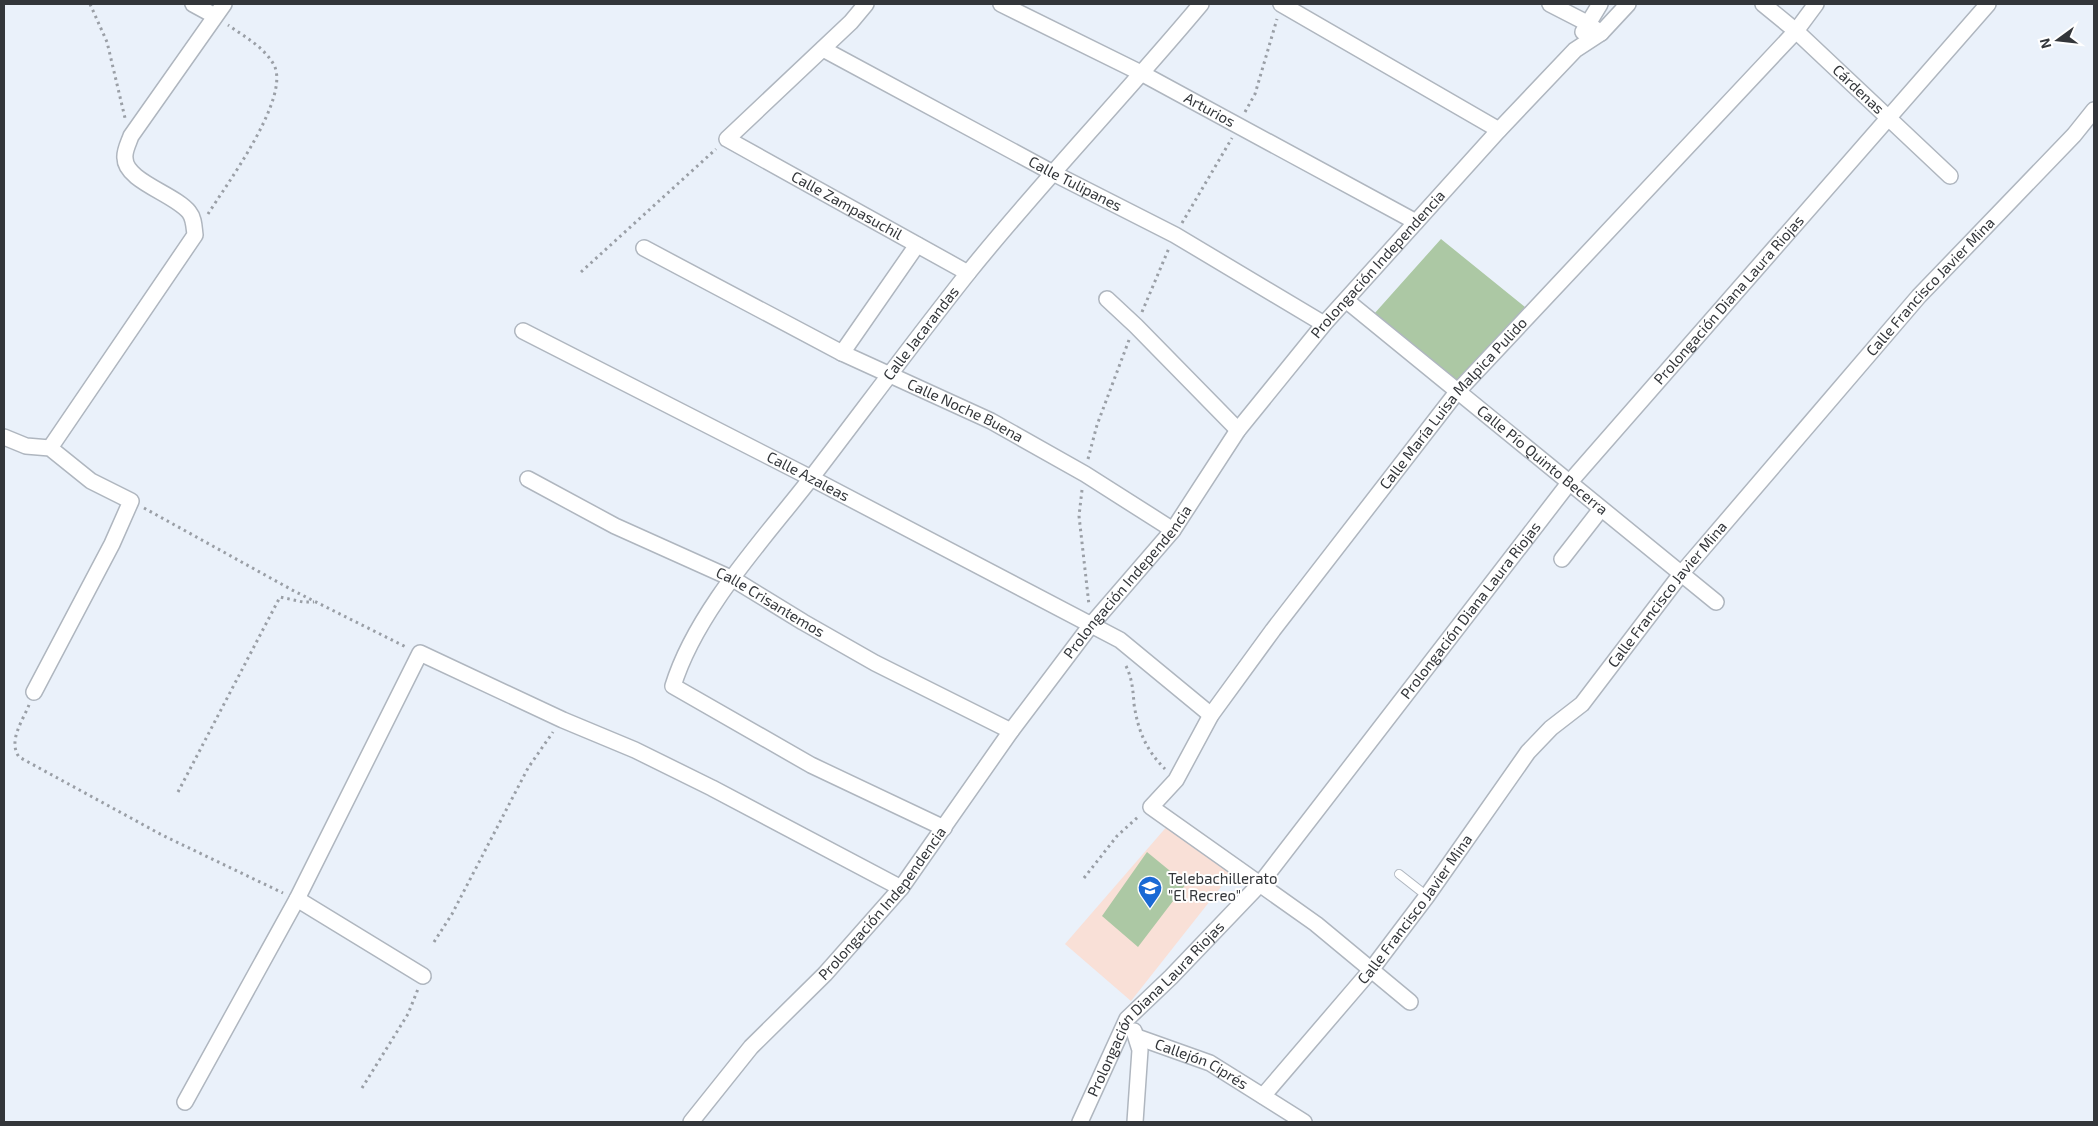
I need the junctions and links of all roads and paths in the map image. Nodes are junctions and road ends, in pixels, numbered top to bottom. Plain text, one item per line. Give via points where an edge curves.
1 (90, 4) edge
2 (193, 4) edge
3 (224, 4) edge
4 (866, 4) edge
5 (1000, 4) edge
6 (1201, 4) edge
7 (1281, 4) edge
8 (1550, 4) edge
9 (1600, 4) edge
10 (1628, 4) edge
11 (1763, 4) edge
12 (1816, 4) edge
13 (1988, 4) edge
14 (216, 16) junction
15 (1587, 23) junction
16 (1796, 31) junction
17 (1601, 33) junction
18 (823, 49) junction
19 (1575, 50) junction
20 (1143, 74) junction
21 (2094, 110) edge
22 (1888, 118) junction
23 (1238, 126) junction
24 (1499, 130) junction
25 (131, 136) junction
26 (727, 139) junction
27 (1053, 173) junction
28 (1950, 176) dead end
29 (1416, 222) junction
30 (195, 234) junction
31 (1175, 235) junction
32 (917, 245) junction
33 (644, 248) dead end
34 (581, 272) dead end
35 (968, 273) junction
36 (1107, 299) dead end
37 (1347, 301) junction
38 (1324, 324) junction
39 (1136, 326) junction
40 (523, 331) dead end
41 (842, 354) junction
42 (890, 374) junction
43 (1457, 392) junction
44 (1238, 430) junction
45 (4, 438) edge
46 (50, 448) junction
47 (1084, 474) junction
48 (811, 478) junction
49 (528, 479) dead end
50 (1569, 483) junction
51 (131, 501) junction
52 (1601, 509) junction
53 (1173, 530) junction
54 (1562, 559) dead end
55 (1681, 574) junction
56 (733, 579) junction
57 (314, 602) junction
58 (1716, 602) dead end
59 (1091, 625) junction
60 (420, 653) junction
61 (1123, 662) dead end
62 (34, 692) joint
63 (1211, 715) junction
64 (563, 720) junction
65 (1011, 732) junction
66 (1176, 780) junction
67 (178, 792) dead end
68 (1151, 807) junction
69 (944, 828) junction
70 (1399, 874) dead end
71 (1084, 878) dead end
72 (1260, 884) junction
73 (901, 888) junction
74 (1427, 896) junction
75 (297, 899) junction
76 (434, 942) dead end
77 (1371, 970) junction
78 (424, 976) joint
79 (1410, 1002) dead end
80 (1127, 1019) junction
81 (1137, 1037) junction
82 (362, 1088) dead end
83 (1263, 1096) junction
84 (186, 1102) dead end
85 (696, 1120) edge
86 (1080, 1122) edge
87 (1135, 1122) edge
88 (1304, 1122) edge

1 - 25 path via 107,42
2 - 14 street
3 - 14 street
4 - 18 street
5 - 20 street, Arturios
6 - 20 street, Calle Jacarandas
7 - 23 path via 1255,94
7 - 24 street
8 - 15 street
9 - 15 street, Prolongación Independencia
10 - 17 street, Prolongación Independencia
11 - 16 street, Cárdenas
12 - 16 street, Calle María Luisa Malpica Pulido
13 - 22 street, Prolongación Diana Laura Riojas
14 - 25 street
14 - 30 path via 263,50 275,67 276,86 258,135
15 - 17 street
15 - 19 street, Prolongación Independencia
16 - 22 street, Cárdenas
16 - 43 street, Calle María Luisa Malpica Pulido
17 - 19 street, Prolongación Independencia
18 - 26 street
18 - 27 street, Calle Tulipanes
19 - 24 street, Prolongación Independencia
20 - 23 street, Arturios
20 - 27 street, Calle Jacarandas
21 - 55 street, Calle Francisco Javier Mina via 1920,296
22 - 28 street, Cárdenas
22 - 50 street, Prolongación Diana Laura Riojas
23 - 29 street, Arturios
23 - 31 path
24 - 29 street, Prolongación Independencia
25 - 30 street via 124,157 126,167 132,175 189,212
26 - 32 street, Calle Zampasuchil
26 - 34 path
27 - 31 street, Calle Tulipanes
27 - 35 street, Calle Jacarandas
29 - 37 street, Prolongación Independencia
30 - 46 street
31 - 38 street, Calle Tulipanes
31 - 39 path
32 - 35 street, Calle Zampasuchil
32 - 41 street
33 - 41 street, Calle Noche Buena
35 - 42 street, Calle Jacarandas
36 - 39 street
37 - 38 street, Prolongación Independencia
37 - 43 street, Calle Pío Quinto Becerra
38 - 44 street, Prolongación Independencia
39 - 44 street
39 - 47 path via 1122,353
40 - 48 street, Calle Azaleas
41 - 42 street, Calle Noche Buena
42 - 47 street, Calle Noche Buena via 991,422
42 - 48 street, Calle Jacarandas
43 - 50 street, Calle Pío Quinto Becerra
43 - 63 street, Calle María Luisa Malpica Pulido
44 - 53 street, Prolongación Independencia
45 - 46 street via 26,446
46 - 51 street via 91,481
47 - 53 street, Calle Noche Buena
47 - 59 path via 1079,516
48 - 56 street, Calle Jacarandas
48 - 59 street, Calle Azaleas
49 - 56 street, Calle Crisantemos via 615,526
50 - 52 street, Calle Pío Quinto Becerra
50 - 72 street, Prolongación Diana Laura Riojas
51 - 57 path
51 - 62 street via 112,544
52 - 54 street
52 - 55 street, Calle Pío Quinto Becerra
53 - 59 street, Prolongación Independencia
55 - 58 street, Calle Pío Quinto Becerra
55 - 74 street, Calle Francisco Javier Mina via 1582,704 1551,728 1528,752
56 - 65 street, Calle Crisantemos via 875,663
56 - 69 street, Calle Jacarandas via 691,640 673,686 812,765
57 - 60 path
57 - 67 path via 280,597
59 - 63 street, Calle Azaleas via 1120,640
59 - 65 street, Prolongación Independencia
60 - 64 street
60 - 75 street
61 - 66 path via 1131,676 1144,744
62 - 75 path via 13,743 19,757 162,834
63 - 66 street, Calle María Luisa Malpica Pulido
64 - 73 street via 712,788
64 - 76 path via 528,768 452,914
65 - 69 street, Prolongación Independencia
66 - 68 street, Calle María Luisa Malpica Pulido
68 - 71 path via 1117,836
68 - 72 street
69 - 73 street, Prolongación Independencia
70 - 74 lane
72 - 77 street via 1316,924
72 - 80 street, Prolongación Diana Laura Riojas
73 - 85 street, Prolongación Independencia via 825,974 751,1047
74 - 77 street, Calle Francisco Javier Mina
75 - 78 street
75 - 84 street
77 - 79 street
77 - 83 street, Calle Francisco Javier Mina
78 - 82 path via 408,1014
80 - 81 street
80 - 86 street, Prolongación Diana Laura Riojas
81 - 83 street, Callejón Ciprés via 1210,1063
81 - 87 street via 1140,1050
83 - 88 street, Callejón Ciprés

